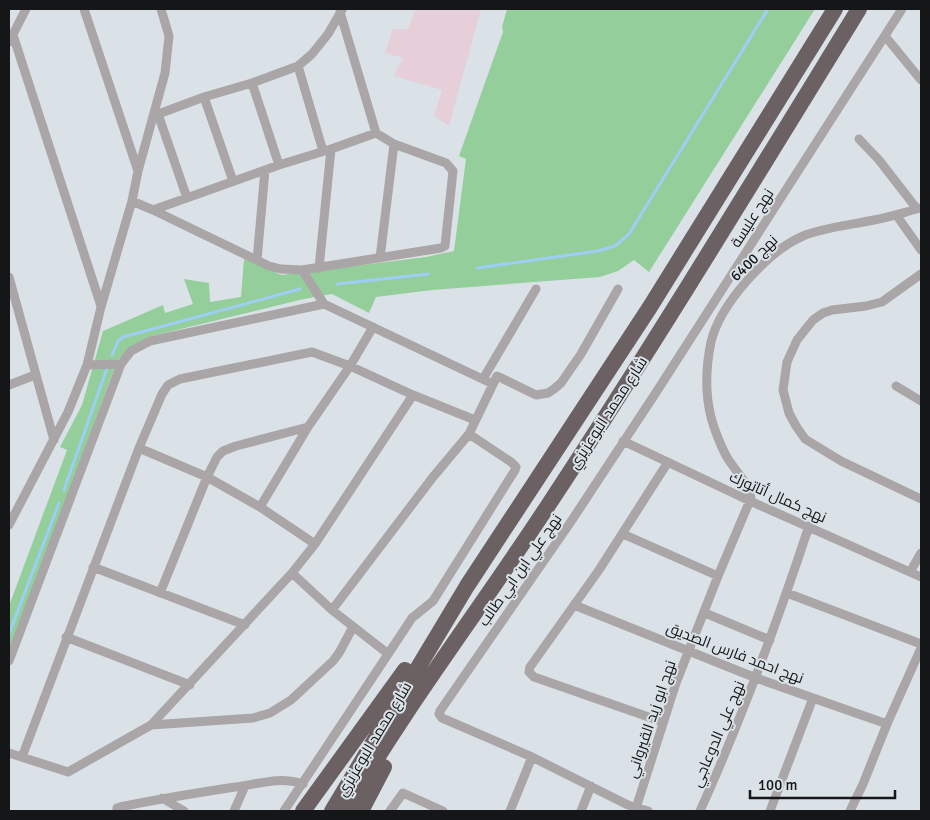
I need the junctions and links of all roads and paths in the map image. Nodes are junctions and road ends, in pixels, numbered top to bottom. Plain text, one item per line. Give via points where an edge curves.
1 (26, 9) edge
2 (84, 9) edge
3 (161, 9) edge
4 (835, 9) edge
5 (859, 9) edge
6 (902, 9) edge
7 (342, 10) edge
8 (885, 36) junction
9 (11, 38) edge
10 (298, 66) junction
11 (921, 80) edge
12 (252, 83) junction
13 (204, 97) junction
14 (156, 115) junction
15 (376, 133) junction
16 (859, 138) dead end
17 (394, 144) junction
18 (327, 150) junction
19 (279, 165) junction
20 (265, 170) junction
21 (138, 171) junction
22 (233, 181) junction
23 (187, 198) junction
24 (132, 201) junction
25 (919, 209) edge
26 (153, 210) junction
27 (897, 216) junction
28 (921, 250) edge
29 (380, 258) junction
30 (256, 260) junction
31 (318, 268) junction
32 (302, 270) junction
33 (921, 274) edge
34 (9, 277) edge
35 (536, 289) dead end
36 (618, 289) dead end
37 (720, 294) junction
38 (732, 300) junction
39 (324, 304) junction
40 (102, 307) junction
41 (373, 327) junction
42 (121, 364) junction
43 (87, 365) junction
44 (350, 366) junction
45 (35, 375) junction
46 (483, 379) junction
47 (493, 384) junction
48 (9, 385) edge
49 (896, 386) dead end
50 (413, 395) junction
51 (921, 401) edge
52 (475, 420) junction
53 (308, 427) junction
54 (469, 434) junction
55 (54, 440) junction
56 (624, 441) junction
57 (139, 448) junction
58 (668, 462) junction
59 (207, 477) junction
60 (921, 499) edge
61 (750, 501) junction
62 (260, 507) junction
63 (9, 525) edge
64 (809, 526) junction
65 (623, 534) junction
66 (315, 544) junction
67 (921, 553) edge
68 (93, 567) junction
69 (910, 572) junction
70 (292, 574) junction
71 (718, 576) junction
72 (921, 578) edge
73 (467, 586) junction
74 (160, 593) junction
75 (787, 593) junction
76 (574, 605) junction
77 (332, 610) junction
78 (705, 612) junction
79 (245, 625) junction
80 (353, 627) junction
81 (66, 637) junction
82 (456, 639) junction
83 (770, 640) junction
84 (921, 646) edge
85 (688, 651) junction
86 (387, 654) junction
87 (9, 661) edge
88 (756, 678) junction
89 (190, 685) junction
90 (813, 698) junction
91 (663, 722) junction
92 (887, 724) junction
93 (151, 725) junction
94 (9, 753) edge
95 (22, 757) junction
96 (532, 757) junction
97 (303, 784) junction
98 (244, 786) junction
99 (591, 786) junction
100 (162, 798) junction
101 (630, 808) edge
102 (117, 811) edge
103 (184, 811) edge
104 (234, 811) edge
105 (284, 811) edge
106 (303, 811) edge
107 (336, 811) edge
108 (361, 811) edge
109 (390, 811) edge
110 (443, 811) edge
111 (510, 811) edge
112 (581, 811) edge
113 (648, 811) edge
114 (700, 811) edge
115 (770, 811) edge
116 (850, 811) edge

1 - 9 street
2 - 21 street
3 - 14 street via 169,36
4 - 73 highway, شارع محمد البوعزيزي via 650,307
5 - 82 highway, شارع محمد البوعزيزي via 625,388
6 - 8 street, نهج عليسة
7 - 10 street via 328,34
7 - 15 street
8 - 11 street
8 - 37 street, نهج عليسة
9 - 40 street
10 - 12 street
10 - 18 street
12 - 13 street
12 - 19 street
13 - 14 street
13 - 22 street
14 - 21 street
14 - 23 street
15 - 17 street
15 - 18 street
16 - 25 street
17 - 29 street
17 - 29 street via 446,163 453,171 446,242 441,248
18 - 19 street
18 - 31 street
19 - 20 street
20 - 22 street
20 - 30 street
21 - 24 street
22 - 23 street
23 - 26 street
24 - 26 street
24 - 40 street
25 - 27 street, نهج 6400
26 - 30 street
27 - 28 street
27 - 38 street, نهج 6400 via 797,238 763,264
29 - 31 street
30 - 32 street via 274,268
31 - 32 street
32 - 39 street
33 - 60 street via 882,302 832,310 814,320 797,340 787,362 783,390 789,413 805,439
34 - 45 street
35 - 46 street
36 - 47 street via 581,354 554,389 536,395 498,376
37 - 38 street
37 - 56 street, نهج عليسة
38 - 61 street, نهج 6400 via 711,341 706,378 711,418 727,457 751,496
39 - 41 street
39 - 42 street via 150,341 131,351
40 - 43 street
41 - 44 street
41 - 46 street
42 - 43 street
42 - 87 street
43 - 55 street
44 - 50 street
44 - 53 street
44 - 57 street via 306,352 180,379 162,394
45 - 48 street
45 - 55 street
46 - 47 street
47 - 52 street
49 - 51 street
50 - 52 street
50 - 66 street
52 - 54 street
53 - 59 street via 230,448 217,457
53 - 62 street
54 - 77 street
54 - 86 street via 511,462 515,470 433,601 412,618
55 - 63 street
56 - 58 street, نهج كمال أتاتورك
56 - 96 street, نهج علي ابن ابي طالب via 439,714
57 - 59 street
57 - 68 street
58 - 61 street, نهج كمال أتاتورك
58 - 65 street
59 - 62 street
59 - 74 street
61 - 64 street, نهج كمال أتاتورك
61 - 71 street, نهج ابو زيد القيرواني
62 - 66 street
64 - 69 street, نهج كمال أتاتورك
64 - 75 street, نهج علي الدوعاجي
65 - 71 street
65 - 76 street
66 - 70 street
67 - 69 street
68 - 74 street
68 - 81 street
69 - 72 street, نهج كمال أتاتورك
70 - 77 street
70 - 79 street
71 - 78 street, نهج ابو زيد القيرواني
73 - 106 highway
73 - 107 highway, شارع محمد البوعزيزي
74 - 79 street
75 - 83 street, نهج علي الدوعاجي
75 - 84 street
76 - 85 street, نهج احمد فارس الصديق
76 - 91 street via 529,672 534,677
77 - 80 street
78 - 83 street
78 - 85 street, نهج ابو زيد القيرواني
79 - 89 street
80 - 86 street
80 - 93 street via 333,661 291,700 270,713 253,718
81 - 89 street
81 - 95 street
82 - 107 highway, شارع محمد البوعزيزي
82 - 108 highway
83 - 88 street, نهج علي الدوعاجي
84 - 92 street
85 - 88 street, نهج احمد فارس الصديق
85 - 91 street, نهج ابو زيد القيرواني
86 - 97 street
88 - 90 street, نهج احمد فارس الصديق
88 - 114 street, نهج علي الدوعاجي
89 - 93 street
90 - 92 street, نهج احمد فارس الصديق
90 - 115 street
91 - 101 street, نهج ابو زيد القيرواني
92 - 116 street
93 - 95 street via 68,772
94 - 95 street
96 - 99 street
96 - 111 street
97 - 98 street via 293,780 262,781
97 - 105 street
98 - 100 street
98 - 104 street
99 - 101 street
99 - 112 street
100 - 102 street via 120,807
100 - 103 street
101 - 113 street
109 - 110 street via 403,793

